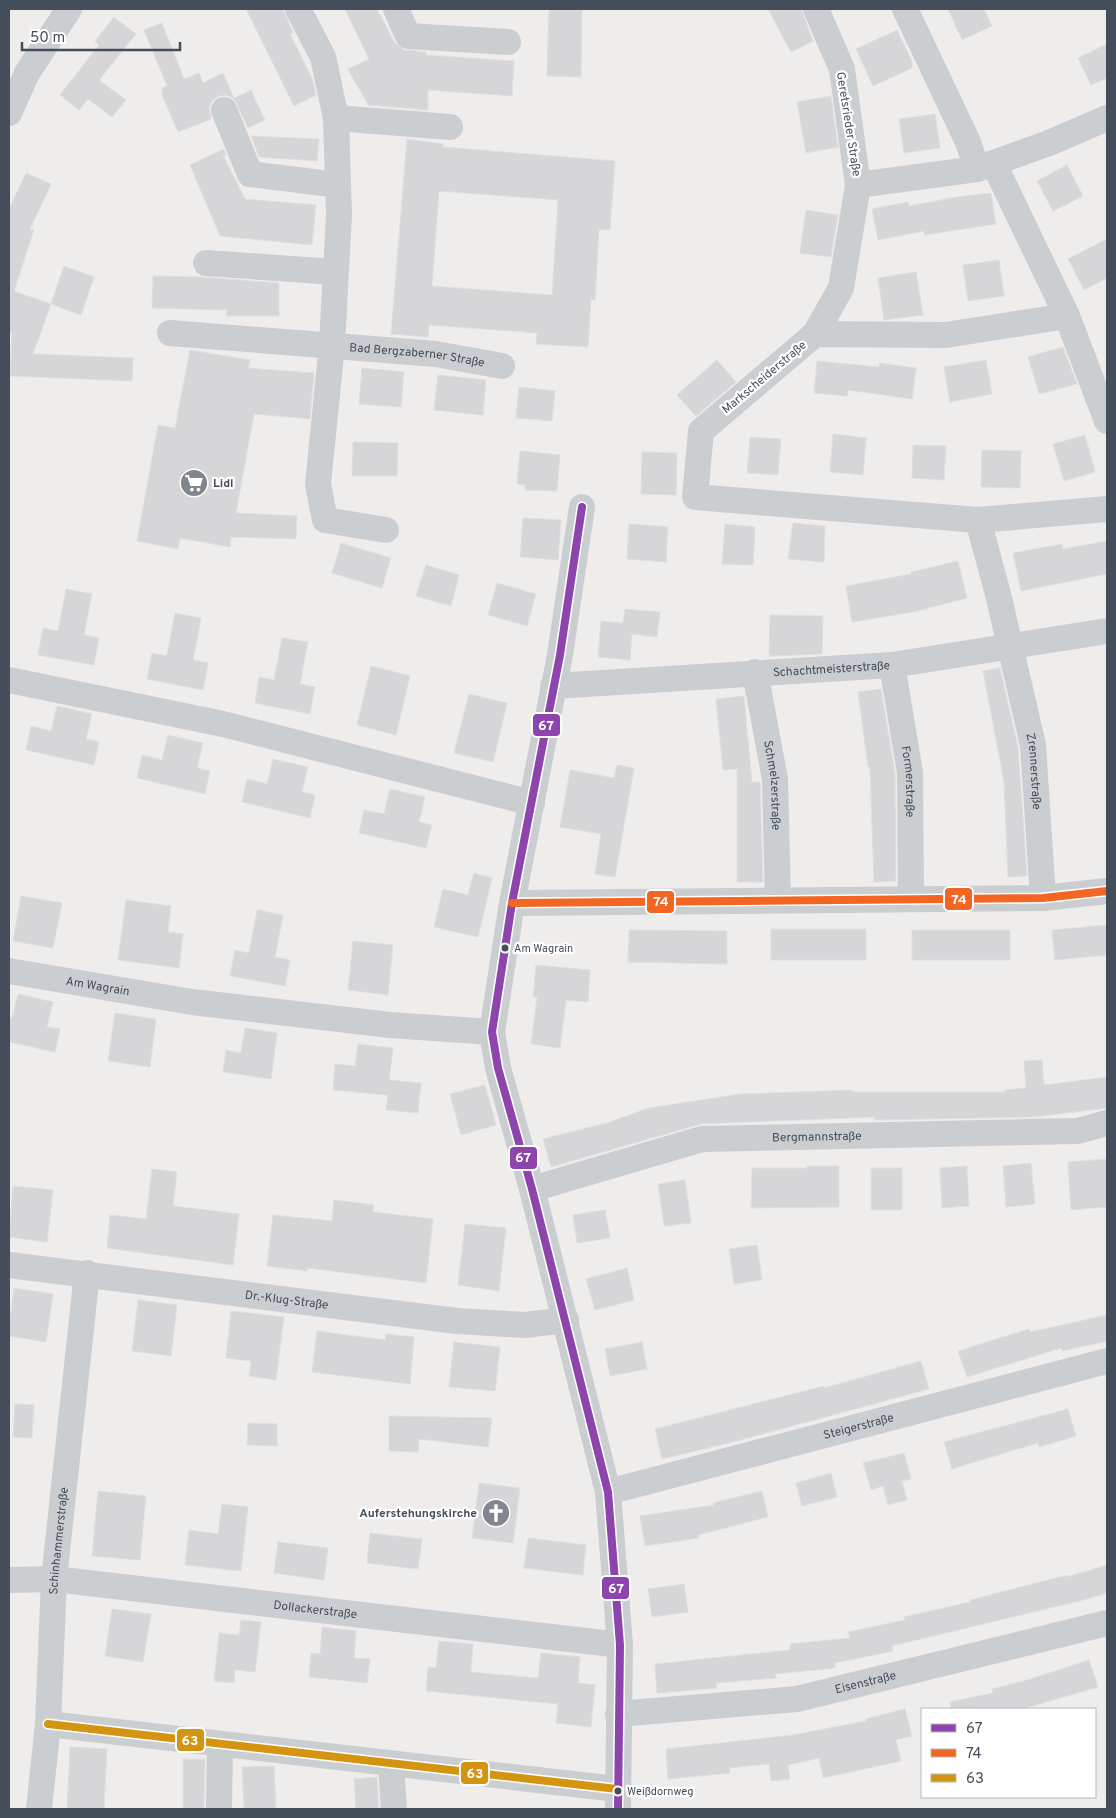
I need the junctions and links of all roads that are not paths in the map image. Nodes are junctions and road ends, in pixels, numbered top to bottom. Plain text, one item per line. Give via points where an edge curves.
1 (69, 9) edge
2 (298, 9) edge
3 (396, 9) edge
4 (816, 9) edge
5 (905, 9) edge
6 (508, 42) dead end
7 (224, 110) dead end
8 (9, 113) edge
9 (336, 118) junction
10 (1107, 118) edge
11 (450, 127) dead end
12 (986, 166) junction
13 (338, 185) junction
14 (858, 185) junction
15 (206, 263) dead end
16 (336, 272) junction
17 (1067, 316) junction
18 (170, 333) dead end
19 (815, 334) junction
20 (332, 345) junction
21 (502, 366) dead end
22 (1107, 421) edge
23 (582, 507) dead end
24 (1107, 509) edge
25 (978, 520) junction
26 (386, 530) dead end
27 (1107, 631) edge
28 (1010, 648) junction
29 (892, 665) junction
30 (755, 672) junction
31 (9, 680) edge
32 (553, 686) junction
33 (532, 803) junction
34 (1107, 891) edge
35 (1043, 898) junction
36 (911, 899) junction
37 (778, 900) junction
38 (512, 903) junction
39 (9, 972) edge
40 (492, 1032) junction
41 (1107, 1123) edge
42 (532, 1189) junction
43 (9, 1265) edge
44 (87, 1273) junction
45 (566, 1320) junction
46 (1107, 1361) edge
47 (608, 1492) junction
48 (54, 1579) junction
49 (9, 1580) edge
50 (1107, 1622) edge
51 (620, 1644) junction
52 (618, 1714) junction
53 (48, 1724) junction
54 (220, 1745) junction
55 (390, 1765) junction
56 (617, 1799) edge
57 (39, 1809) edge
58 (219, 1809) edge
59 (394, 1809) edge

1 - 8 street via 26,73
2 - 9 street, Bad Bergzaberner Straße via 323,57
3 - 6 street via 408,36
4 - 14 street, Geretsrieder Straße via 842,69
5 - 12 street via 968,142
7 - 13 street via 250,174
9 - 11 street
9 - 13 street, Bad Bergzaberner Straße
10 - 12 street, Geretsrieder Straße
12 - 14 street, Geretsrieder Straße
12 - 17 street
13 - 16 street, Bad Bergzaberner Straße
14 - 19 street, Geretsrieder Straße via 841,288
15 - 16 street
16 - 20 street, Bad Bergzaberner Straße
17 - 19 street, Markscheiderstraße via 946,335
17 - 22 street
18 - 20 street
19 - 25 street, Markscheiderstraße via 701,431 695,497
20 - 21 street, Bad Bergzaberner Straße via 436,354
20 - 26 street, Bad Bergzaberner Straße via 318,484 325,520
23 - 32 street
24 - 25 street, Markscheiderstraße
25 - 28 street
27 - 28 street, Schachtmeisterstraße
28 - 29 street, Schachtmeisterstraße
28 - 35 street, Zrennerstraße via 1033,745
29 - 30 street, Schachtmeisterstraße
29 - 36 street, Formerstraße via 910,773
30 - 32 street, Schachtmeisterstraße
30 - 37 street, Schmelzerstraße via 775,779
31 - 33 street via 223,724
32 - 33 street
33 - 38 street
34 - 35 street
35 - 36 street
36 - 37 street
37 - 38 street
38 - 40 street
39 - 40 street, Am Wagrain via 192,1002 390,1025
40 - 42 street via 498,1068
41 - 42 street, Bergmannstraße via 1078,1131 702,1139
42 - 45 street
43 - 44 street, Dr.-Klug-Straße
44 - 45 street, Dr.-Klug-Straße via 457,1321 525,1325
44 - 48 street, Schinhammerstraße
45 - 47 street
46 - 47 street, Steigerstraße
47 - 51 street
48 - 49 street, Dollackerstraße
48 - 51 street, Dollackerstraße
48 - 53 street, Schinhammerstraße
50 - 52 street, Eisenstraße via 798,1699
51 - 52 street
52 - 56 street
53 - 54 street
53 - 57 street, Schinhammerstraße
54 - 55 street
54 - 58 street
55 - 56 street
55 - 59 street

